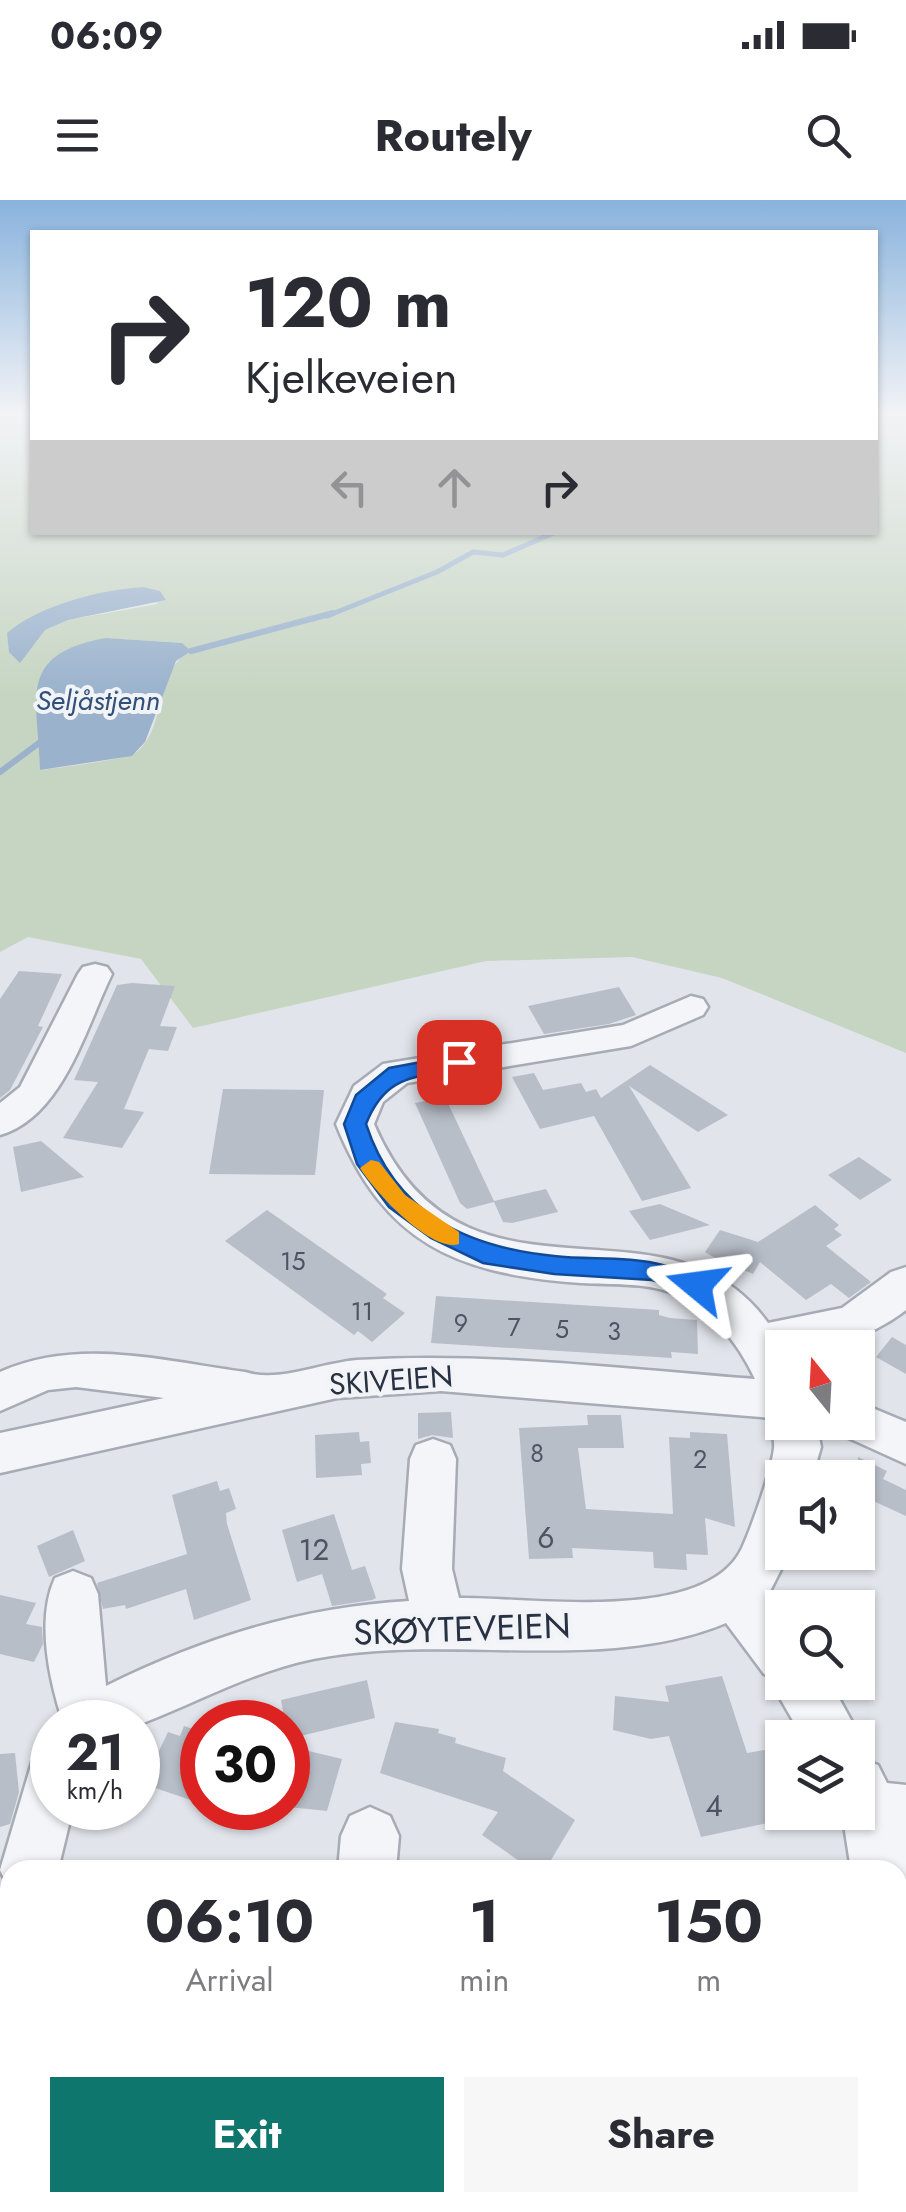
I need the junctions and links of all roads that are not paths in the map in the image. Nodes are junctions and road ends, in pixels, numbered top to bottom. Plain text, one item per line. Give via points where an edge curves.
1 (94, 974) dead end
2 (691, 1007) dead end
3 (0, 1122) edge
4 (906, 1283) edge
5 (760, 1342) junction
6 (765, 1353) edge
7 (0, 1392) edge
8 (264, 1395) junction
9 (765, 1399) edge
10 (875, 1430) edge
11 (2, 1438) edge
12 (906, 1444) edge
13 (434, 1459) dead end
14 (765, 1544) edge
15 (74, 1594) dead end
16 (736, 1595) junction
17 (439, 1623) junction
18 (765, 1633) edge
19 (82, 1700) edge
20 (130, 1700) edge
21 (878, 1802) edge
22 (39, 1830) edge
23 (31, 1860) edge
24 (880, 1860) edge

1 - 3 street via 35,1095
2 - 5 street via 630,1035 396,1073 367,1095 355,1124 368,1164 397,1201 439,1232 483,1254 652,1271 697,1285
4 - 5 street via 886,1306 852,1326
5 - 6 street
7 - 8 street via 42,1373 76,1369
8 - 9 street, SKIVEIEN via 338,1380 440,1372
8 - 11 street, SKIVEIEN
10 - 12 street
13 - 17 street via 426,1569
14 - 16 street via 754,1574
15 - 19 street, SKØYTEVEIEN via 72,1650
16 - 17 street, SKØYTEVEIEN via 689,1614 616,1626
16 - 18 street
17 - 20 street, SKØYTEVEIEN via 303,1637
21 - 24 street
22 - 23 street

